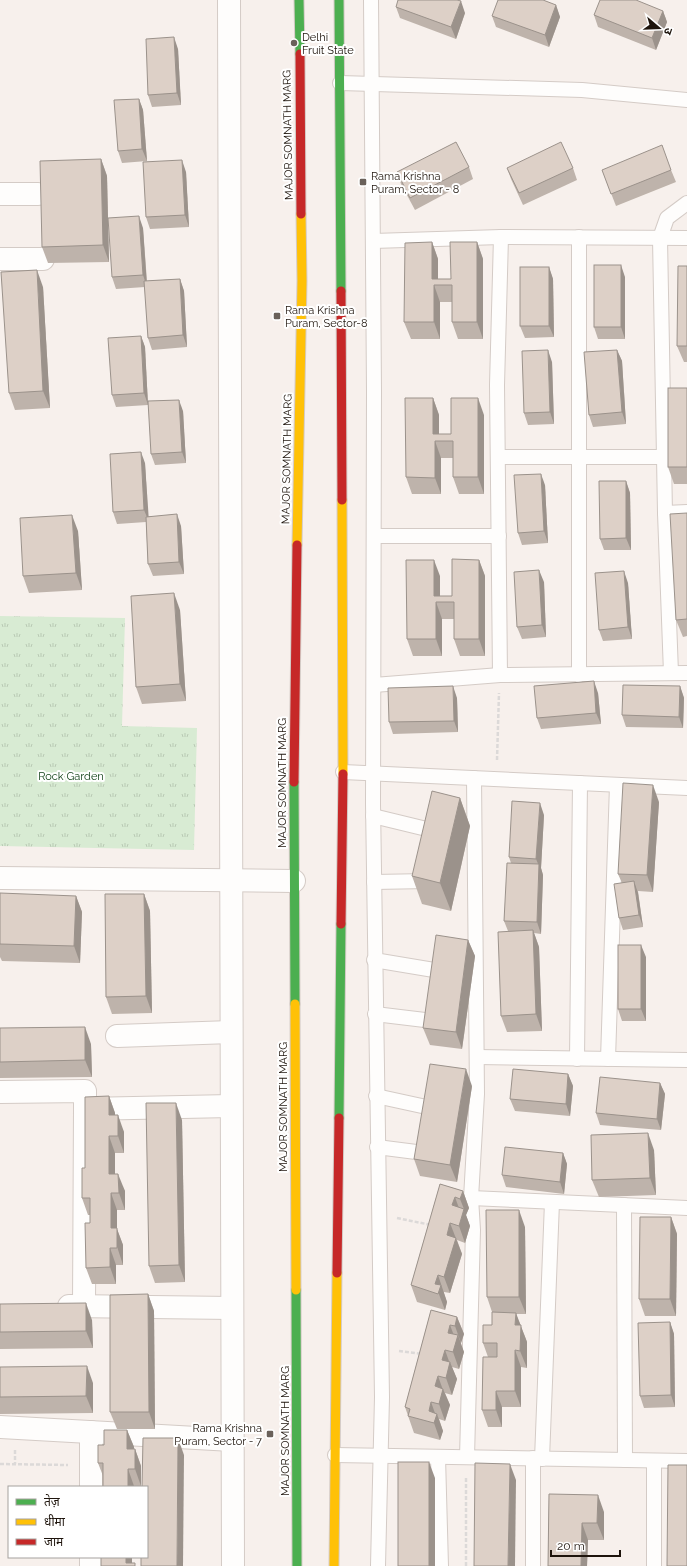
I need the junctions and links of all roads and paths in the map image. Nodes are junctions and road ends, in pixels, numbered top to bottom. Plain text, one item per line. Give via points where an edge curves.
1 (229, 0) edge
2 (299, 0) edge
3 (339, 0) edge
4 (371, 0) edge
5 (340, 83) junction
6 (372, 85) junction
7 (687, 100) edge
8 (0, 194) edge
9 (38, 194) dead end
10 (687, 203) edge
11 (501, 237) junction
12 (578, 237) junction
13 (660, 238) junction
14 (687, 238) edge
15 (373, 240) junction
16 (0, 259) edge
17 (43, 259) edge
18 (498, 457) junction
19 (579, 457) junction
20 (664, 457) junction
21 (687, 512) edge
22 (665, 513) junction
23 (374, 536) junction
24 (499, 536) junction
25 (687, 673) edge
26 (671, 674) junction
27 (500, 675) junction
28 (579, 675) junction
29 (374, 685) junction
30 (343, 772) junction
31 (374, 774) junction
32 (474, 778) junction
33 (496, 779) junction
34 (580, 783) junction
35 (618, 785) junction
36 (687, 788) edge
37 (373, 816) junction
38 (439, 832) edge
39 (0, 878) edge
40 (230, 880) junction
41 (294, 881) junction
42 (428, 881) edge
43 (374, 882) junction
44 (374, 960) junction
45 (440, 971) edge
46 (375, 1014) junction
47 (433, 1021) edge
48 (231, 1032) junction
49 (117, 1036) dead end
50 (477, 1057) junction
51 (577, 1059) junction
52 (608, 1059) junction
53 (687, 1060) edge
54 (0, 1092) edge
55 (376, 1096) junction
56 (231, 1106) junction
57 (431, 1108) edge
58 (85, 1115) junction
59 (377, 1147) junction
60 (424, 1153) edge
61 (471, 1198) junction
62 (552, 1202) junction
63 (624, 1205) junction
64 (687, 1208) edge
65 (379, 1214) junction
66 (439, 1227) edge
67 (84, 1306) junction
68 (48, 1307) edge
69 (232, 1308) junction
70 (381, 1348) junction
71 (430, 1355) edge
72 (0, 1427) edge
73 (91, 1432) junction
74 (232, 1440) junction
75 (335, 1455) junction
76 (381, 1456) junction
77 (438, 1457) junction
78 (467, 1457) junction
79 (538, 1459) junction
80 (625, 1460) junction
81 (654, 1461) junction
82 (687, 1461) edge
83 (0, 1464) edge
84 (68, 1471) dead end
85 (91, 1486) edge
86 (233, 1566) edge
87 (297, 1566) edge
88 (334, 1566) edge
89 (378, 1566) edge
90 (441, 1566) edge
91 (466, 1566) edge
92 (533, 1566) edge
93 (654, 1566) edge

1 - 40 street
2 - 41 street, MAJOR SOMNATH MARG via 302,281 294,709
3 - 5 street
4 - 6 lane
5 - 6 lane
5 - 30 street
6 - 7 lane via 582,90
6 - 15 lane
8 - 9 street
10 - 13 lane via 667,218
11 - 12 lane
11 - 15 lane
11 - 18 lane
12 - 13 lane
12 - 19 lane
13 - 14 lane
13 - 20 lane via 669,388
15 - 23 lane
16 - 17 street
18 - 19 lane
18 - 24 lane
19 - 20 lane
19 - 28 lane
20 - 22 lane
21 - 22 lane
22 - 26 lane
23 - 24 lane
23 - 29 lane
24 - 27 lane
25 - 26 lane
26 - 28 lane
27 - 28 lane
27 - 29 lane
27 - 33 path
29 - 31 lane
30 - 31 lane
30 - 75 street
31 - 32 lane
31 - 37 lane
32 - 33 lane
32 - 50 lane
33 - 34 lane
34 - 35 lane
34 - 51 lane
35 - 36 lane
35 - 52 lane
37 - 38 lane
37 - 43 lane
39 - 40 street
40 - 41 street
40 - 48 street
41 - 87 street, MAJOR SOMNATH MARG
42 - 43 lane
43 - 44 lane
44 - 45 lane
44 - 46 lane
46 - 47 lane
46 - 55 lane
48 - 49 street
48 - 56 street
50 - 51 lane
50 - 61 lane via 478,1094
51 - 52 lane
52 - 53 lane
54 - 58 street via 84,1091
55 - 57 lane
55 - 59 lane
56 - 58 street via 85,1109
56 - 69 street
58 - 67 street
59 - 60 lane
59 - 65 lane
61 - 62 lane
61 - 78 lane via 473,1230
62 - 63 lane
62 - 79 lane
63 - 64 lane
63 - 80 lane
65 - 66 path
65 - 70 lane
67 - 68 street
67 - 69 street
69 - 74 street
70 - 71 path
70 - 76 lane
72 - 73 street
73 - 74 street
73 - 85 street
74 - 86 street
75 - 76 lane
75 - 88 street
76 - 77 lane
76 - 89 lane
77 - 78 lane
77 - 90 lane
78 - 79 lane
78 - 91 path
79 - 80 lane
79 - 92 lane
80 - 81 lane
81 - 82 lane
81 - 93 lane
83 - 84 path via 68,1464

